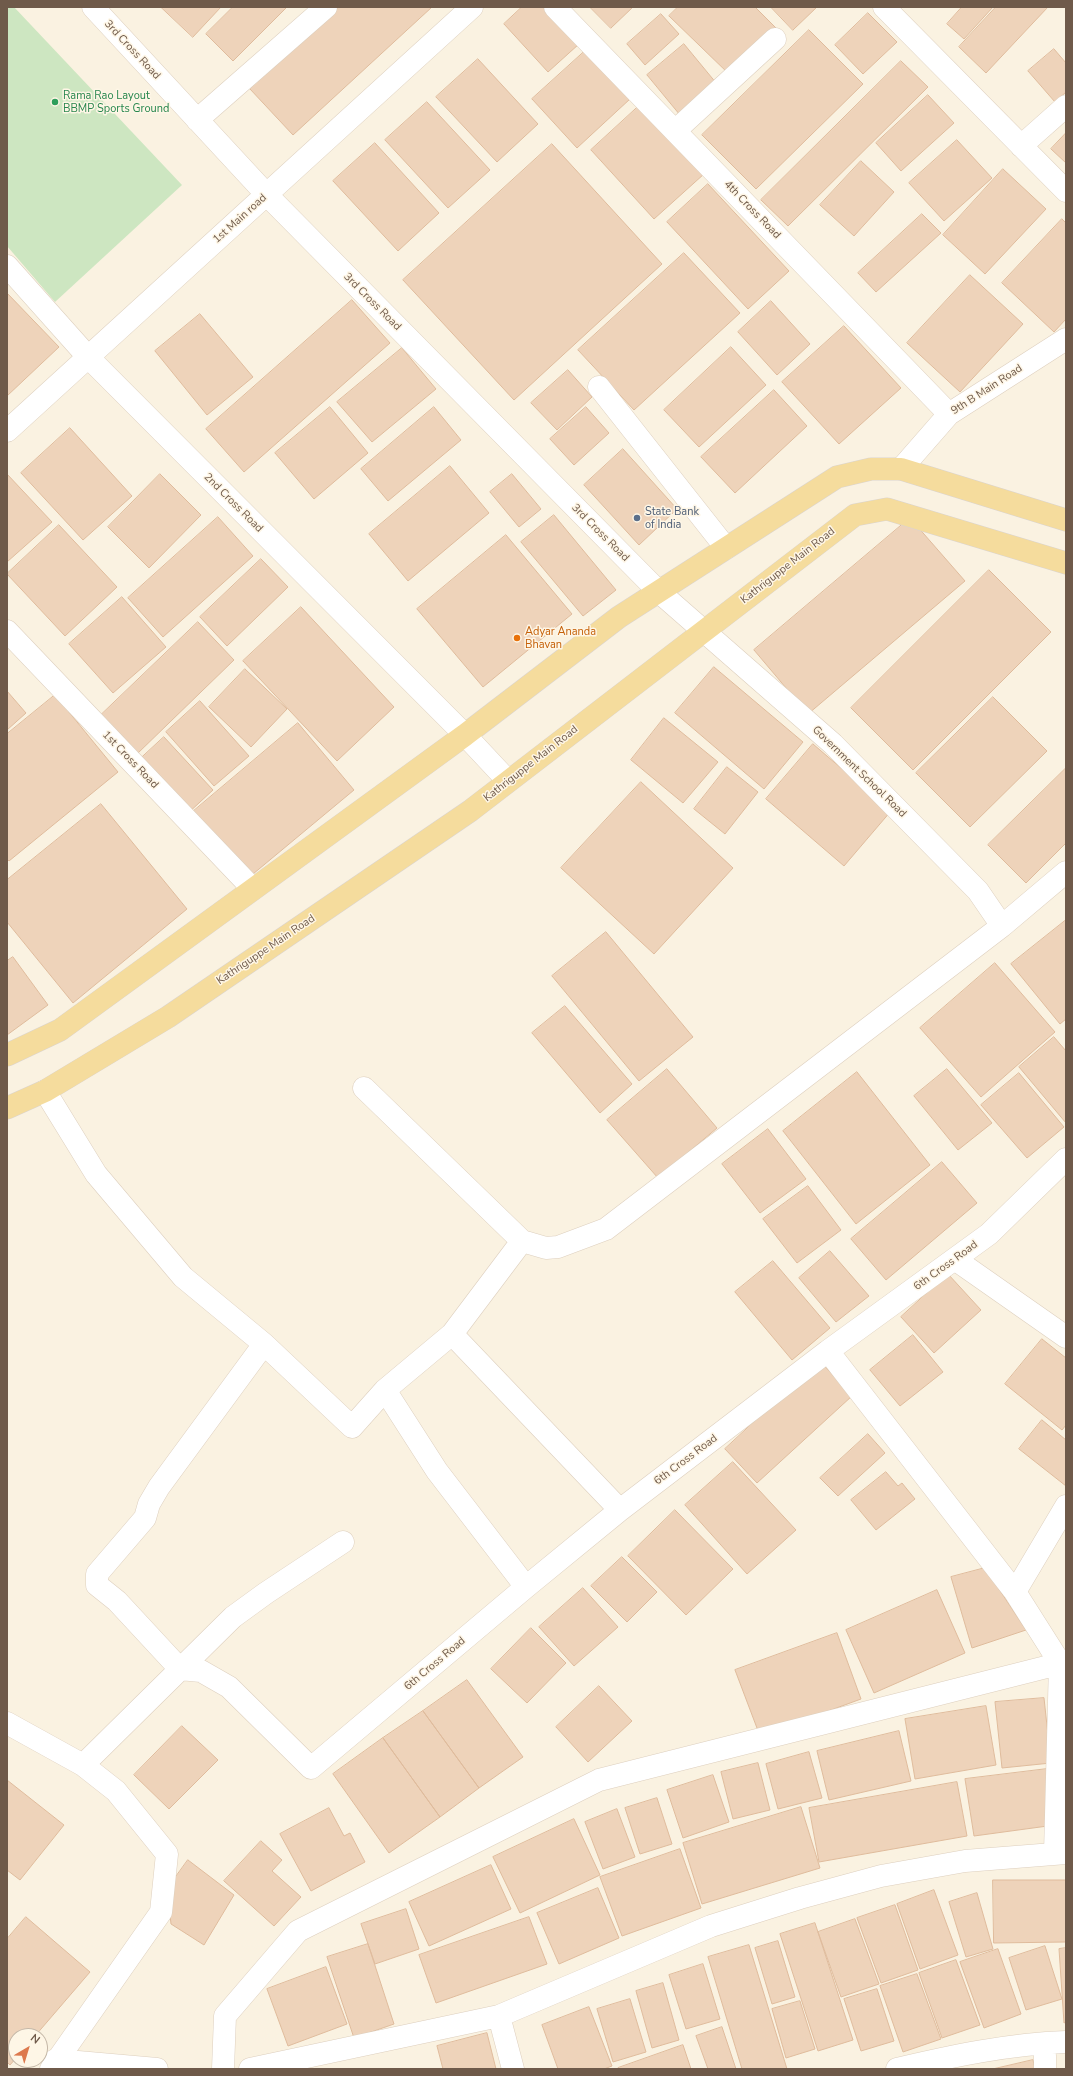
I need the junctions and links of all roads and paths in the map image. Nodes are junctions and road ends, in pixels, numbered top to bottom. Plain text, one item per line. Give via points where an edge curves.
1 (93, 7) edge
2 (326, 7) edge
3 (472, 7) edge
4 (555, 7) edge
5 (884, 7) edge
6 (775, 39) dead end
7 (1066, 106) edge
8 (197, 120) junction
9 (675, 131) junction
10 (1021, 146) junction
11 (1066, 191) edge
12 (267, 195) junction
13 (7, 266) edge
14 (1066, 339) edge
15 (89, 358) junction
16 (599, 387) dead end
17 (949, 414) junction
18 (7, 431) edge
19 (901, 469) junction
20 (1066, 520) edge
21 (726, 548) junction
22 (1066, 563) edge
23 (658, 591) junction
24 (7, 631) edge
25 (704, 631) junction
26 (465, 735) junction
27 (508, 781) junction
28 (1066, 872) edge
29 (253, 889) junction
30 (1002, 926) junction
31 (7, 1055) edge
32 (364, 1088) dead end
33 (45, 1091) junction
34 (7, 1108) edge
35 (1066, 1159) edge
36 (522, 1241) junction
37 (956, 1260) junction
38 (452, 1334) junction
39 (1066, 1336) edge
40 (264, 1344) junction
41 (828, 1351) junction
42 (385, 1390) junction
43 (1066, 1506) edge
44 (620, 1510) junction
45 (342, 1542) dead end
46 (526, 1587) junction
47 (1015, 1592) junction
48 (1063, 1662) edge
49 (180, 1669) junction
50 (7, 1723) edge
51 (82, 1764) junction
52 (1061, 1853) edge
53 (500, 2016) junction
54 (1066, 2042) edge
55 (53, 2065) edge
56 (157, 2069) edge
57 (223, 2069) edge
58 (250, 2069) edge
59 (513, 2069) edge
60 (897, 2069) edge

1 - 8 street, 3rd Cross Road
2 - 8 street
3 - 12 street, 1st Main road
4 - 9 street, 4th Cross Road
5 - 10 street
6 - 9 street
7 - 10 street
8 - 12 street, 3rd Cross Road
9 - 17 street, 4th Cross Road
10 - 11 street
12 - 15 street, 1st Main road
12 - 23 street, 3rd Cross Road
13 - 15 street, 2nd Cross Road
14 - 17 street, 9th B Main Road
15 - 18 street, 1st Main road
15 - 26 street, 2nd Cross Road
16 - 21 street
17 - 19 street, 9th B Main Road
19 - 20 main road
19 - 21 main road via 871,469 837,477
21 - 23 main road
22 - 25 main road, Kathriguppe Main Road via 887,509 855,515
23 - 25 street, 3rd Cross Road
23 - 26 main road
24 - 29 street, 1st Cross Road
25 - 27 main road, Kathriguppe Main Road
25 - 30 street, Government School Road via 833,744 978,891
26 - 27 street, 2nd Cross Road
26 - 29 main road
27 - 33 main road, Kathriguppe Main Road via 470,811 168,1017
28 - 30 street
29 - 31 main road via 60,1030
30 - 36 street via 606,1229 558,1247 546,1248
32 - 36 street
33 - 34 main road, Kathriguppe Main Road
33 - 40 street via 96,1174 183,1277
35 - 37 street, 6th Cross Road via 989,1234
36 - 38 street
37 - 39 street
37 - 41 street, 6th Cross Road
38 - 42 street
38 - 44 street
40 - 42 street via 352,1427
40 - 49 street via 159,1487 148,1504 145,1518 97,1574 97,1585 117,1601
41 - 44 street, 6th Cross Road
41 - 47 street
42 - 46 street via 437,1471
43 - 47 street
44 - 46 street, 6th Cross Road
45 - 49 street via 266,1593 234,1618
46 - 49 street, 6th Cross Road via 311,1768 229,1688 201,1671
47 - 48 street
48 - 52 street
48 - 57 street via 599,1780 298,1931 225,2016
49 - 51 street
50 - 51 street
51 - 55 street via 116,1791 167,1854 161,1912
52 - 53 street via 966,1861 881,1876 800,1898 711,1926
53 - 58 street
53 - 59 street
54 - 60 street via 980,2052
55 - 56 street

